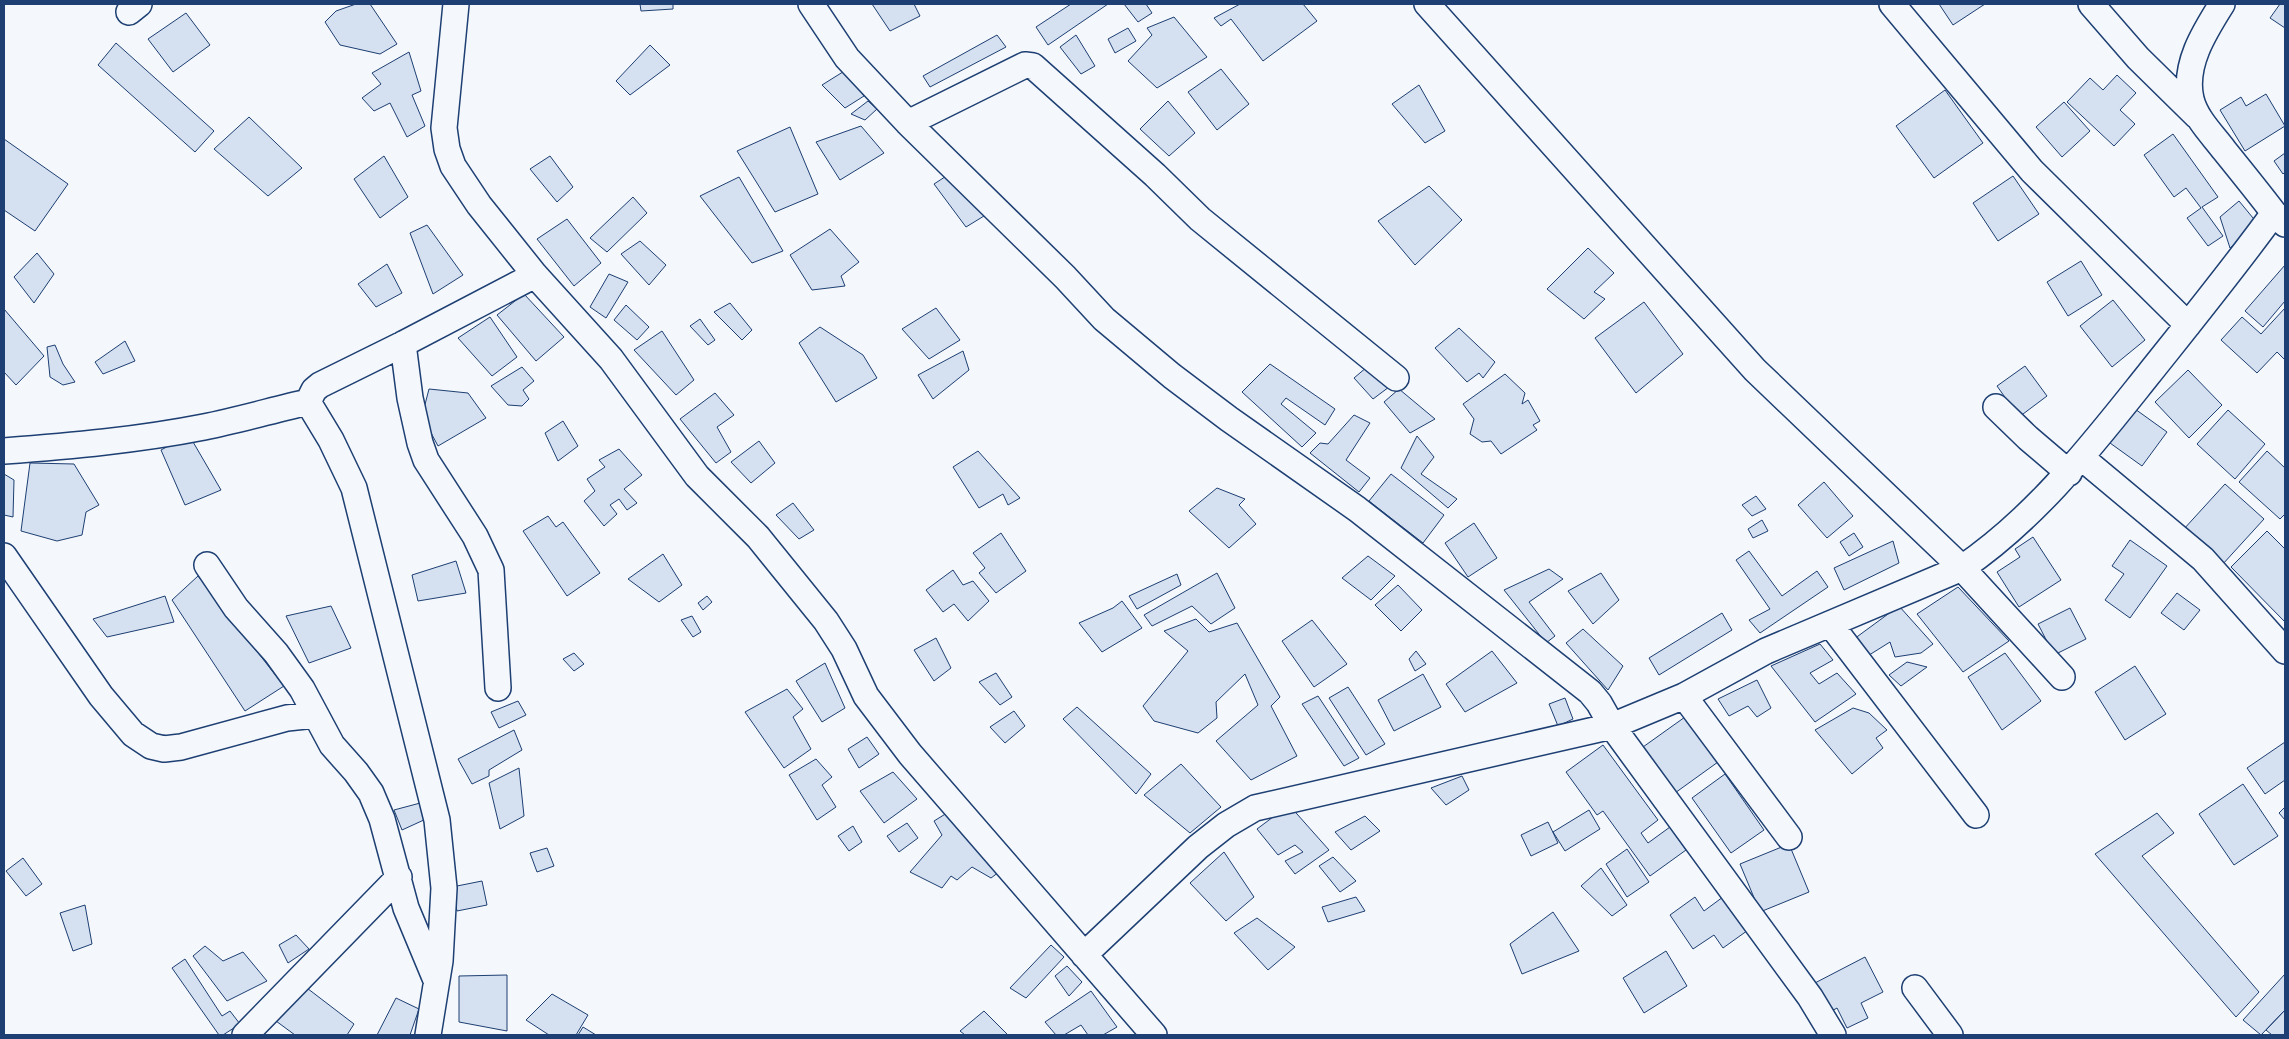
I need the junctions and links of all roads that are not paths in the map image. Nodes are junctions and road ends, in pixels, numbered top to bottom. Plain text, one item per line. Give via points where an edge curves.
1 (456, 4) edge
2 (811, 4) edge
3 (1427, 4) edge
4 (1892, 4) edge
5 (2091, 4) edge
6 (2222, 4) edge
7 (2199, 118) junction
8 (908, 123) junction
9 (2280, 218) edge
10 (535, 275) junction
11 (2188, 325) junction
12 (404, 344) junction
13 (1396, 378) dead end
14 (308, 402) junction
15 (1996, 407) dead end
16 (4, 451) edge
17 (2076, 465) junction
18 (4, 556) edge
19 (207, 565) dead end
20 (1962, 568) junction
21 (1831, 625) junction
22 (2285, 651) edge
23 (2062, 677) dead end
24 (498, 688) dead end
25 (1684, 696) junction
26 (315, 715) junction
27 (1612, 726) junction
28 (1976, 815) dead end
29 (1789, 837) dead end
30 (399, 877) junction
31 (1084, 956) junction
32 (437, 982) junction
33 (1914, 988) dead end
34 (245, 1035) edge
35 (428, 1035) edge
36 (1154, 1035) edge
37 (1833, 1035) edge
38 (1950, 1035) edge

1 - 10 street via 444,128 447,149 453,166 479,205
2 - 8 street via 847,58
3 - 20 street via 1755,370
4 - 11 street via 2032,171
5 - 7 street via 2138,58
6 - 7 street via 2201,38 2194,59 2191,99
7 - 9 street
8 - 13 street via 1025,65 1033,66 1200,219
8 - 27 street via 1065,276 1104,319 1172,376 1357,509 1578,682 1599,703
9 - 11 street
10 - 12 street
10 - 31 street via 610,359 697,476 777,560 837,636 866,696 883,720
11 - 17 street
12 - 14 street via 320,385
12 - 24 street via 410,398 426,460 474,536 491,570
14 - 16 street via 141,437 78,446
14 - 32 street via 354,488 437,820 444,888
15 - 17 street via 2028,438
17 - 20 street via 1996,543
17 - 22 street via 2203,559
18 - 26 street via 101,696 134,734 150,746 164,749 181,747 278,720
19 - 26 street via 236,608 276,653
20 - 21 street
20 - 23 street
21 - 25 street via 1766,651
21 - 28 street
25 - 27 street
25 - 29 street
26 - 30 street via 332,745 371,793
27 - 31 street via 1255,808 1198,847
27 - 37 street via 1799,982
30 - 32 street via 409,916
30 - 34 street
31 - 36 street
32 - 35 street
33 - 38 street

